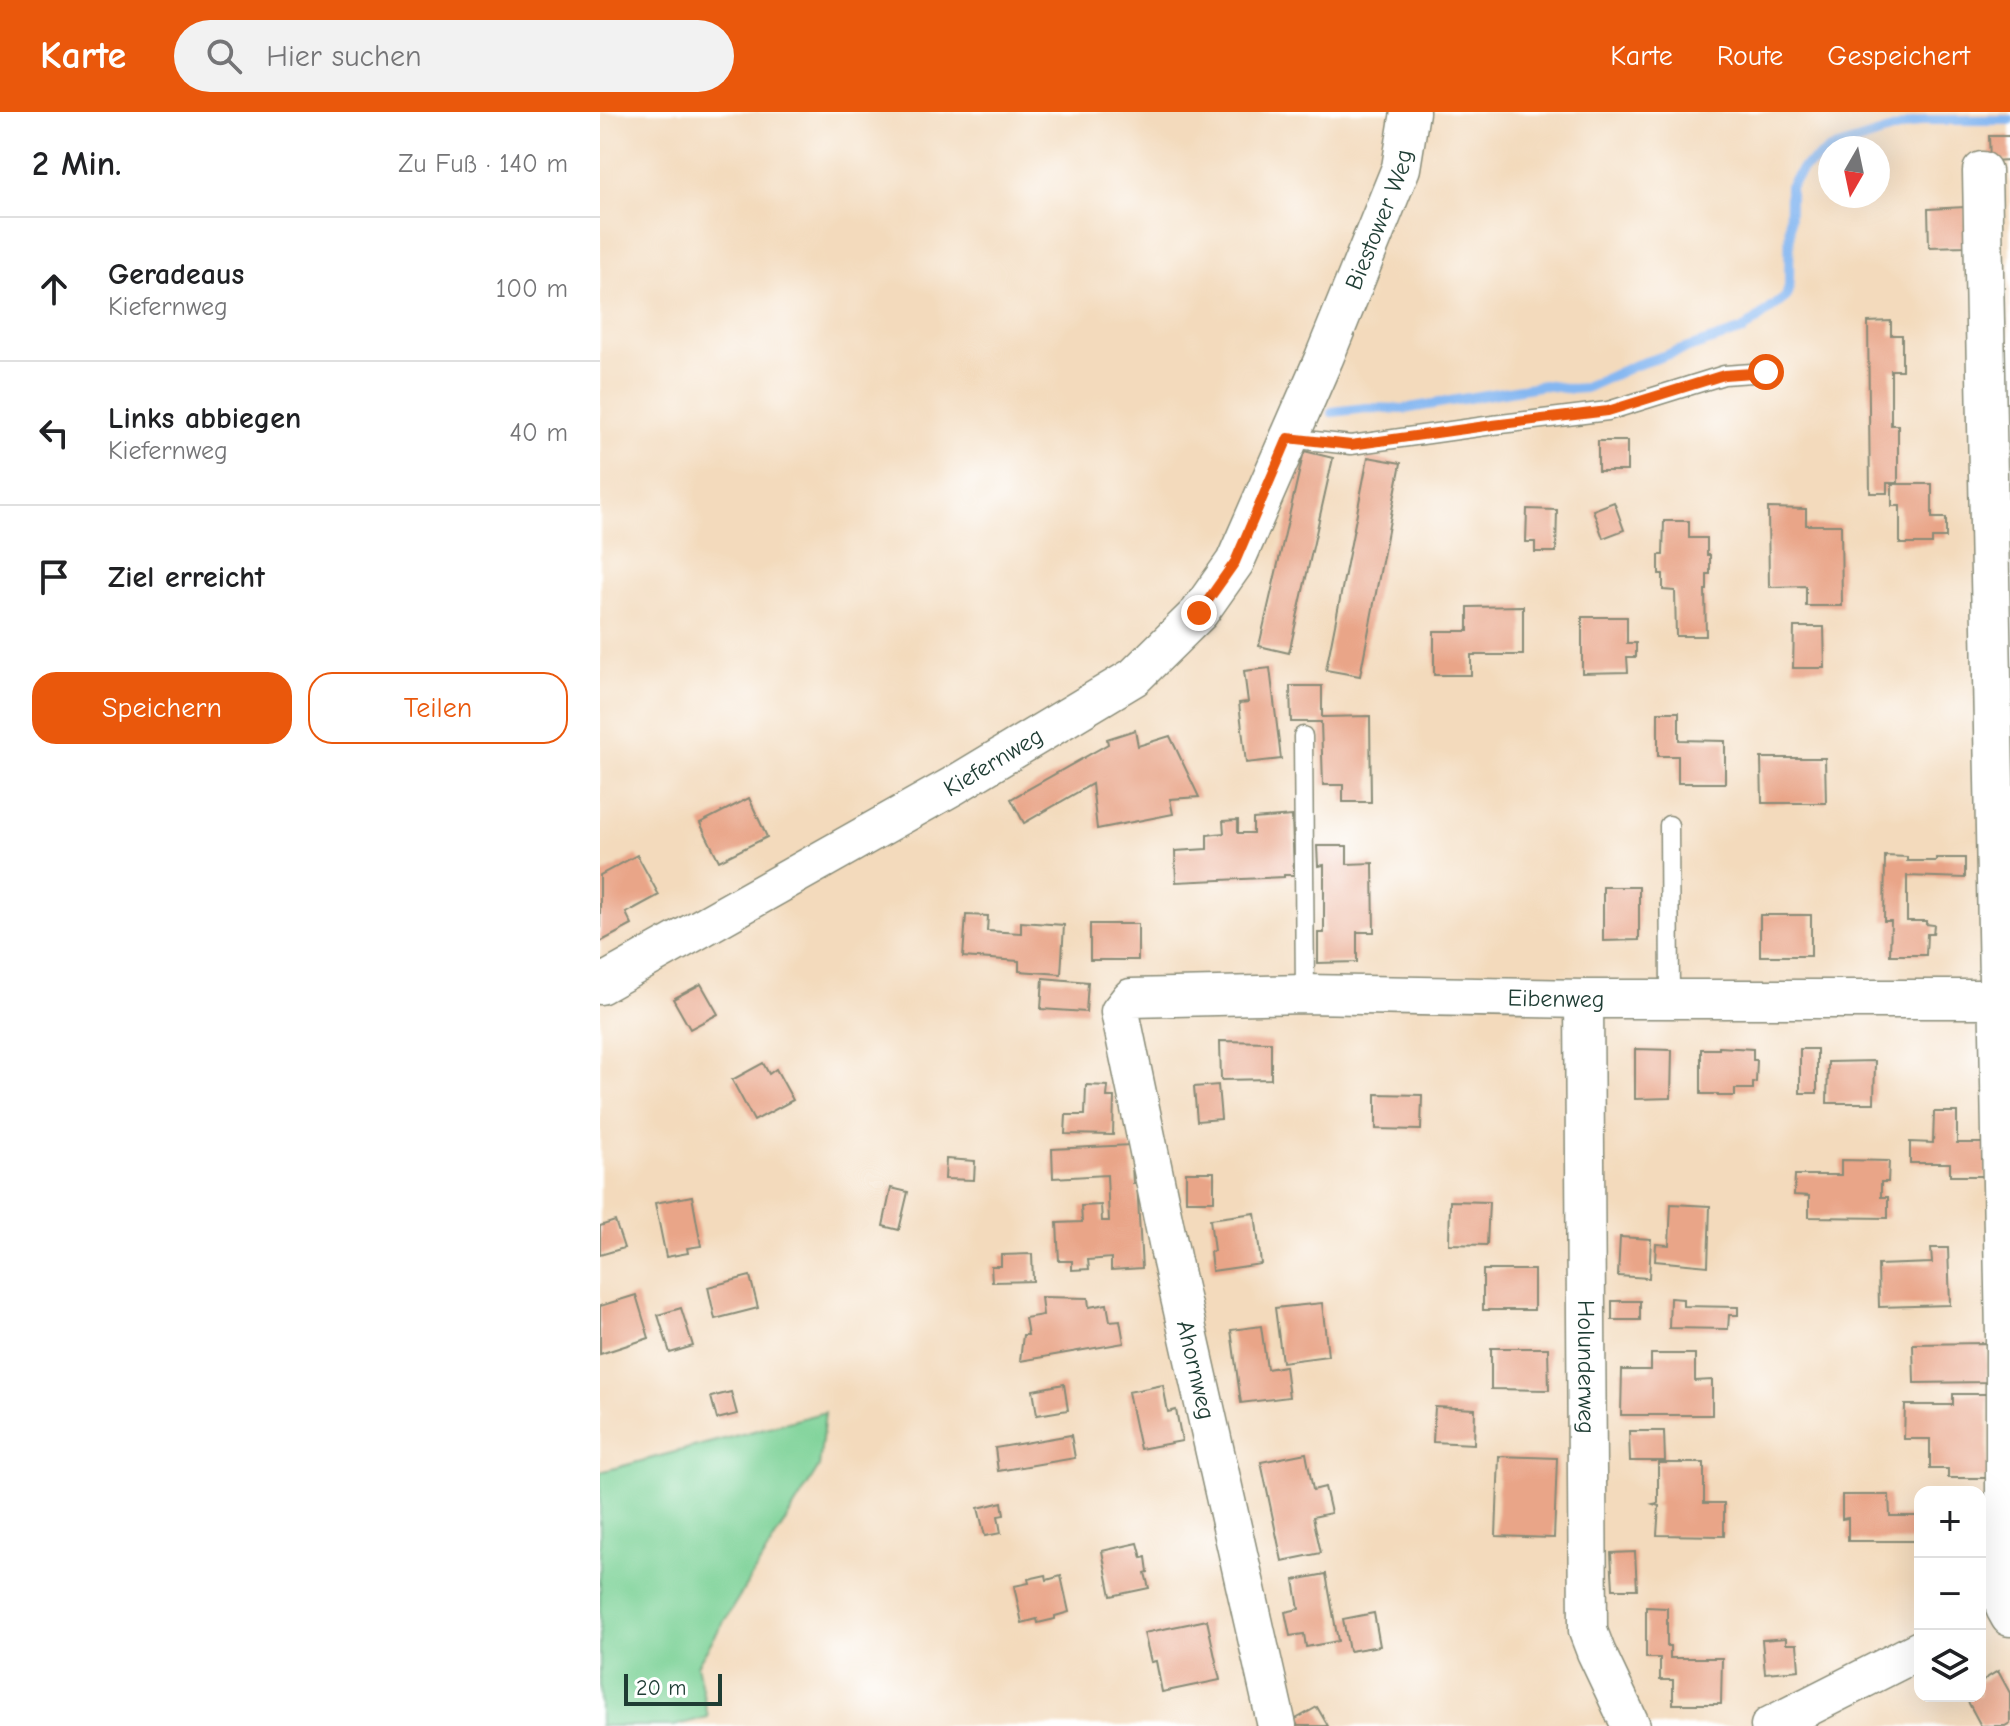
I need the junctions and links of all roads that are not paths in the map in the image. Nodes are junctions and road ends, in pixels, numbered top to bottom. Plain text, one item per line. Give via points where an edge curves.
1 (1410, 112) edge
2 (1982, 171) dead end
3 (1338, 323) joint
4 (1766, 372) dead end
5 (1288, 438) junction
6 (2000, 636) edge
7 (1303, 736) dead end
8 (1669, 825) dead end
9 (600, 985) edge
10 (1305, 994) junction
11 (1670, 998) junction
12 (1584, 999) junction
13 (1997, 999) junction
14 (1120, 1012) joint
15 (1998, 1615) edge
16 (1914, 1653) edge
17 (1277, 1726) edge
18 (1631, 1726) edge
19 (1770, 1726) edge

1 - 3 street, Biestower Weg via 1401,168
2 - 6 street
3 - 5 street, Kiefernweg
4 - 5 lane via 1724,375 1608,411 1351,445
5 - 9 street, Kiefernweg via 1235,562 1199,613 1134,677
6 - 13 street
7 - 10 lane
8 - 11 lane
10 - 12 street, Eibenweg
10 - 14 street, Eibenweg via 1131,998
11 - 12 street, Eibenweg
11 - 13 street, Eibenweg
12 - 18 street, Holunderweg via 1588,1631
13 - 15 street via 2005,1336
14 - 17 street, Ahornweg
16 - 19 street

